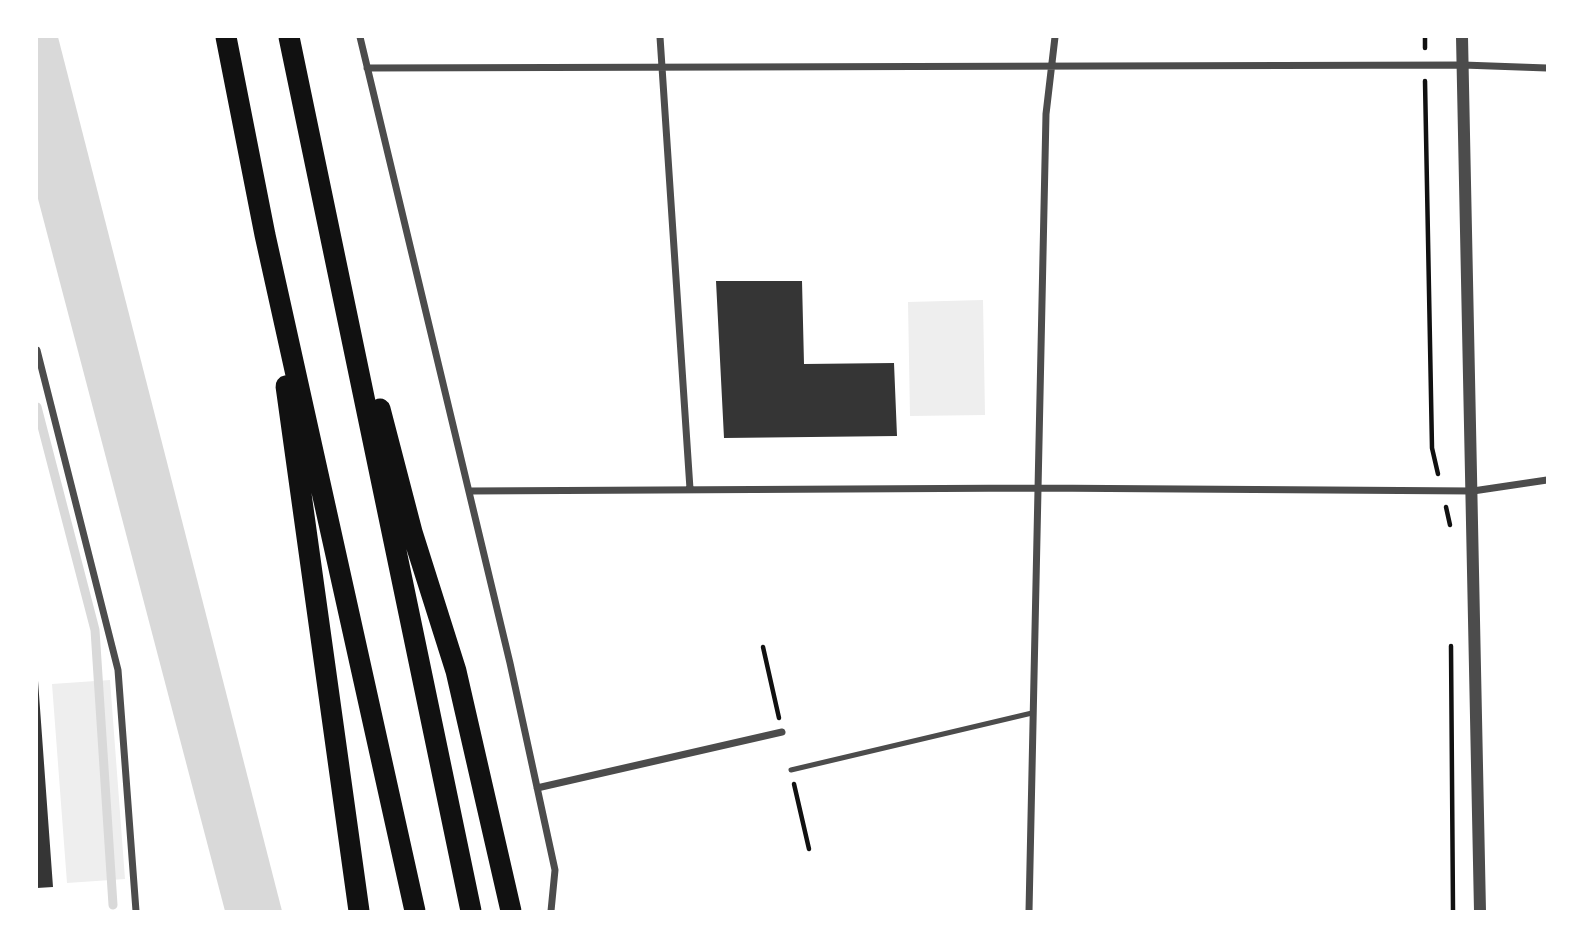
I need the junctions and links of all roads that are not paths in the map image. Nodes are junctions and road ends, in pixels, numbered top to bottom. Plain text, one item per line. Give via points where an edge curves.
1 (289, 37) edge
2 (360, 37) edge
3 (660, 37) edge
4 (1055, 37) edge
5 (1462, 37) edge
6 (227, 40) edge
7 (1463, 65) junction
8 (662, 67) junction
9 (1051, 67) junction
10 (367, 68) junction
11 (1547, 68) edge
12 (305, 113) junction
13 (265, 235) junction
14 (37, 350) edge
15 (1547, 480) edge
16 (1036, 488) junction
17 (690, 489) junction
18 (470, 491) junction
19 (1473, 491) junction
20 (1032, 713) junction
21 (782, 732) dead end
22 (791, 771) dead end
23 (537, 788) junction
24 (470, 908) edge
25 (136, 911) edge
26 (359, 911) edge
27 (415, 911) edge
28 (511, 911) edge
29 (551, 911) edge
30 (1029, 911) edge
31 (1480, 911) edge

1 - 12 highway
2 - 10 street
3 - 8 street
4 - 9 street
5 - 7 street
6 - 13 highway
7 - 9 street
7 - 11 street
7 - 19 street
8 - 9 street
8 - 10 street
8 - 17 street
9 - 16 street
10 - 18 street
12 - 24 highway
12 - 28 highway via 412,532 457,671
13 - 26 highway
13 - 27 highway
14 - 25 street via 118,670
15 - 19 street
16 - 17 street
16 - 19 street
16 - 20 street
17 - 18 street
18 - 23 street
19 - 31 street
20 - 22 lane
20 - 30 street
21 - 23 street
23 - 29 street via 555,870

